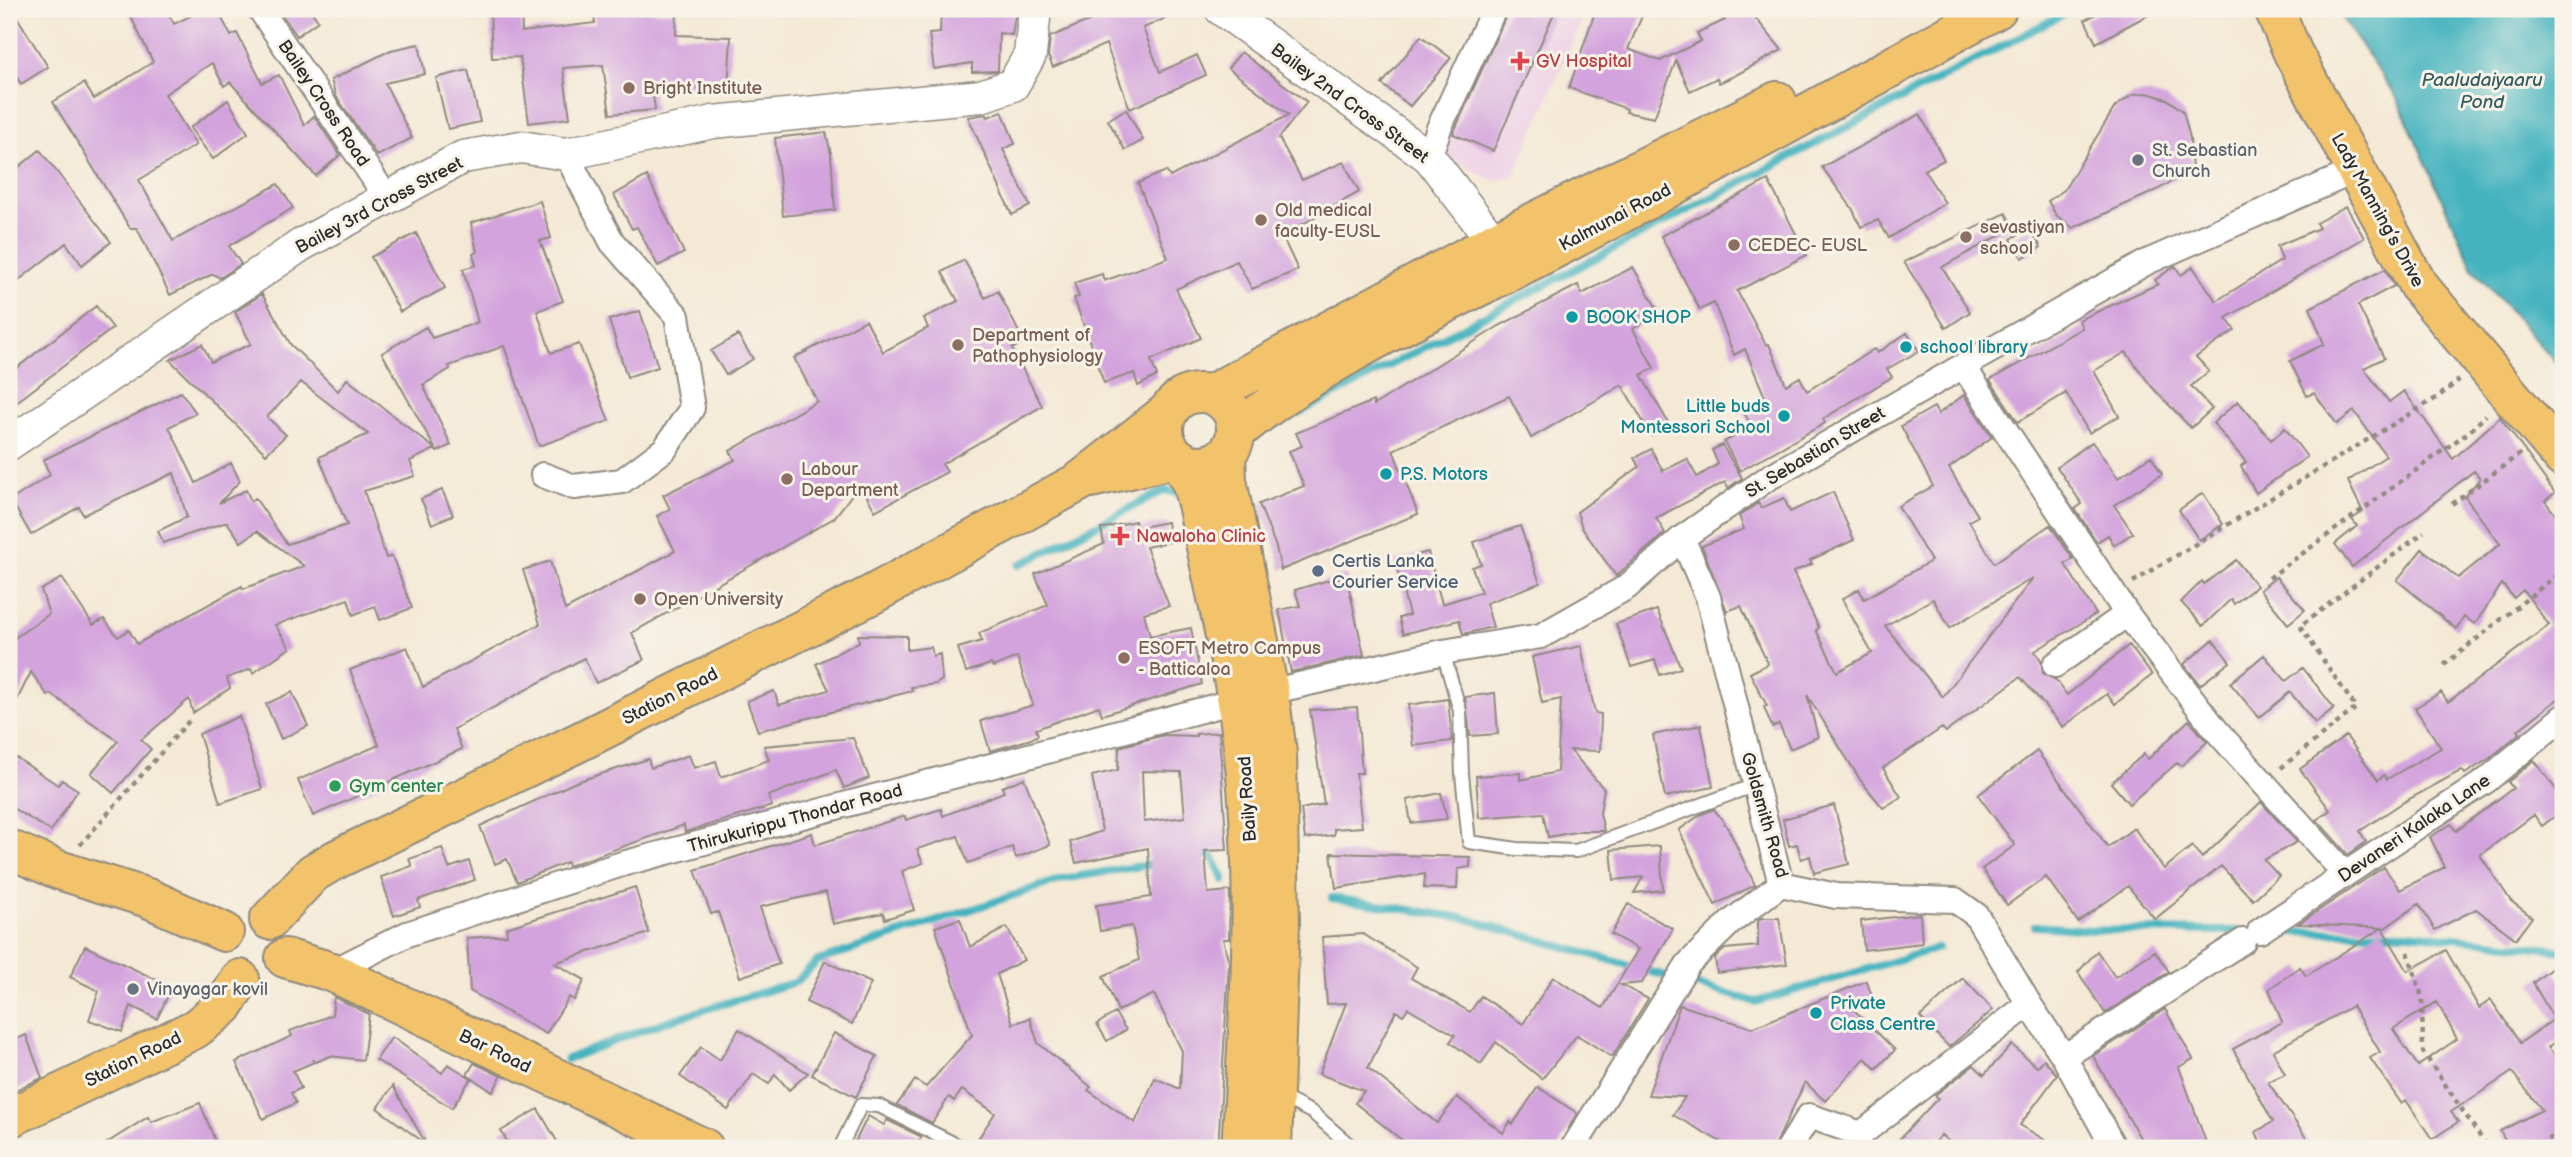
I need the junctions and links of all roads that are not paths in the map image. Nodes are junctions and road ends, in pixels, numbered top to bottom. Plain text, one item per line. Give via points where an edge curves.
1 (260, 9) edge
2 (1035, 9) edge
3 (1221, 9) edge
4 (1494, 9) edge
5 (1961, 9) edge
6 (1997, 9) edge
7 (2274, 9) edge
8 (566, 154) junction
9 (1429, 157) junction
10 (2355, 171) junction
11 (387, 198) junction
12 (1494, 242) junction
13 (1963, 366) junction
14 (1211, 394) junction
15 (1169, 411) junction
16 (1231, 443) junction
17 (9, 444) edge
18 (2554, 447) edge
19 (1177, 458) junction
20 (542, 475) dead end
21 (1079, 482) junction
22 (1682, 538) junction
23 (2120, 604) junction
24 (1443, 652) junction
25 (2055, 665) dead end
26 (1253, 696) junction
27 (2563, 717) edge
28 (1755, 785) junction
29 (9, 849) edge
30 (2345, 874) junction
31 (1781, 884) junction
32 (269, 920) junction
33 (225, 932) junction
34 (285, 958) junction
35 (332, 972) junction
36 (240, 979) junction
37 (2029, 1004) junction
38 (2064, 1057) junction
39 (1276, 1094) junction
40 (9, 1118) edge
41 (704, 1148) edge
42 (840, 1148) edge
43 (963, 1148) edge
44 (1241, 1148) edge
45 (1272, 1148) edge
46 (1353, 1148) edge
47 (1573, 1148) edge
48 (1789, 1148) edge
49 (2114, 1148) edge

1 - 11 street, Bailey Cross Road
2 - 8 street, Bailey 3rd Cross Street via 1030,55 1013,85 981,96 713,122
3 - 9 street, Bailey 2nd Cross Street
4 - 9 street
5 - 12 main road, Kalmunai Road
6 - 16 main road, Kalmunai Road via 1647,201 1341,361 1265,408
7 - 10 main road, Lady Manning’s Drive
8 - 11 street, Bailey 3rd Cross Street via 521,147 463,157
8 - 20 street via 612,242 677,316 692,408 665,449 622,481 574,486
9 - 12 street, Bailey 2nd Cross Street
10 - 13 street, St. Sebastian Street via 2147,262
10 - 18 main road, Lady Manning’s Drive via 2418,285
11 - 17 street, Bailey 3rd Cross Street via 301,245
12 - 14 main road, Kalmunai Road
13 - 22 street, St. Sebastian Street via 1768,478
13 - 23 street
14 - 15 main road via 1187,395
14 - 16 main road via 1230,408
15 - 19 main road via 1164,436
15 - 21 main road, Station Road
16 - 19 main road via 1215,463 1202,466
16 - 26 main road, Baily Road via 1227,480 1249,602
19 - 21 main road, Station Road
19 - 26 main road, Baily Road via 1192,484
21 - 32 main road, Station Road via 873,594 335,860 313,873
22 - 24 street, St. Sebastian Street via 1627,586 1541,636
22 - 28 street, Goldsmith Road via 1708,597
23 - 25 street
23 - 30 street via 2217,730
24 - 26 street, St. Sebastian Street
24 - 28 lane via 1460,710 1469,842 1576,851
26 - 35 street, Thirukurippu Thondar Road via 622,864 407,934
26 - 39 main road, Baily Road via 1277,753
26 - 44 main road, Baily Road via 1251,926
27 - 30 street, Devaneri Kalaka Lane via 2487,780
28 - 31 street, Goldsmith Road
29 - 33 main road via 148,898
30 - 38 street, Devaneri Kalaka Lane
31 - 37 street, Goldsmith Road via 1836,896 1955,900 1976,915
31 - 47 street via 1731,922 1688,964
32 - 33 main road via 243,917
32 - 34 main road via 286,943
33 - 36 main road via 222,960
34 - 35 main road, Bar Road
34 - 36 main road via 267,978 254,982
35 - 41 main road, Bar Road
36 - 40 main road, Station Road via 224,1006 195,1029
37 - 38 street, Goldsmith Road
37 - 48 street via 1861,1134 1809,1116
38 - 49 street, Goldsmith Road
39 - 45 main road, Baily Road
39 - 46 lane via 1312,1112
42 - 43 lane via 861,1105 879,1106

